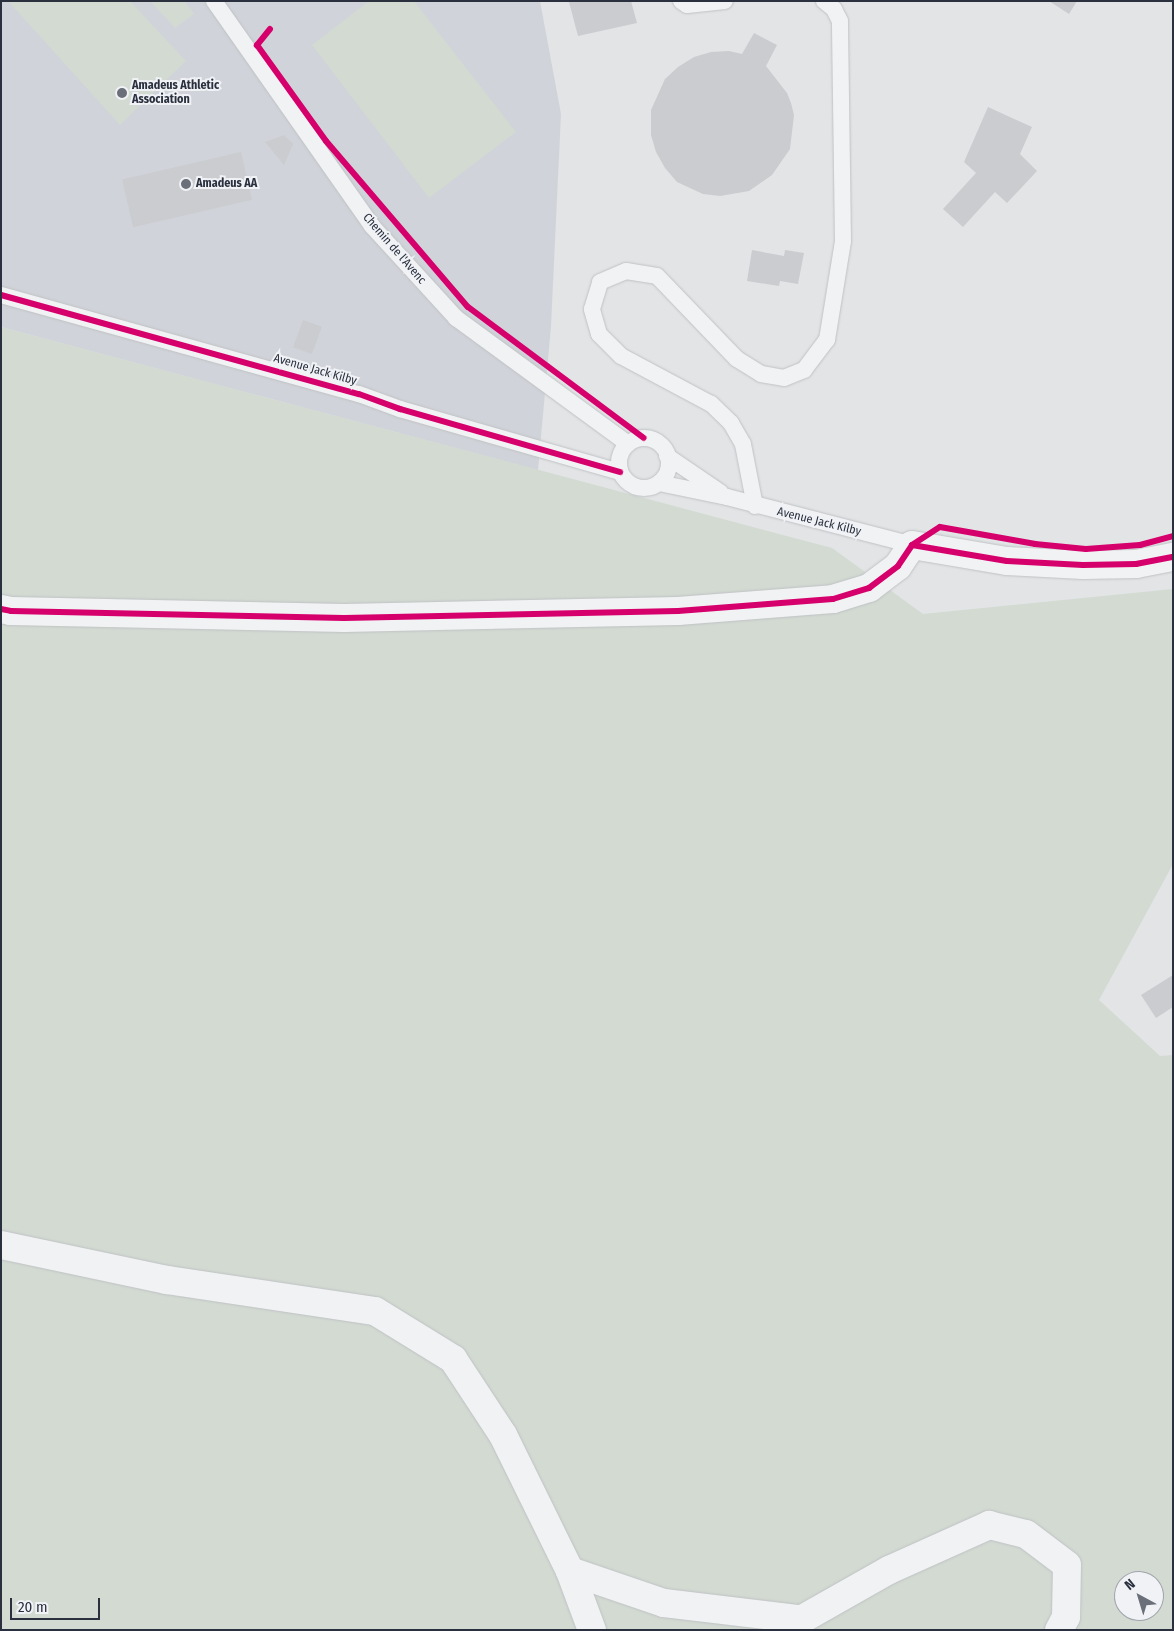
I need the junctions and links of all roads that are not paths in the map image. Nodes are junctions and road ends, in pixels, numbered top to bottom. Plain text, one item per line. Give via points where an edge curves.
1 (214, 1) edge
2 (680, 1) edge
3 (725, 1) edge
4 (824, 1) edge
5 (1, 295) edge
6 (628, 444) junction
7 (667, 456) junction
8 (620, 472) junction
9 (659, 483) junction
10 (727, 497) junction
11 (755, 506) junction
12 (912, 545) junction
13 (1173, 557) edge
14 (1, 609) edge
15 (1, 1245) edge
16 (570, 1571) junction
17 (791, 1624) edge
18 (592, 1630) edge
19 (1059, 1630) edge

1 - 6 lane, Chemin de l'Avenc via 372,226 456,318
2 - 3 lane via 687,5
4 - 11 lane via 834,9 840,21 843,241 827,340 804,370 784,378 760,374 737,359 657,276 626,271 600,282 592,309 599,334 621,356 711,404 731,423 743,444
5 - 8 lane, Avenue Jack Kilby via 359,394 400,409
6 - 7 lane, Avenue Jack Kilby via 644,438 652,440 660,444
6 - 8 lane via 620,457
7 - 9 lane via 668,467
7 - 10 lane, Avenue Jack Kilby
8 - 9 lane, Avenue Jack Kilby via 637,487
9 - 10 lane, Avenue Jack Kilby
10 - 11 lane, Avenue Jack Kilby
11 - 12 lane, Avenue Jack Kilby
12 - 13 street via 1007,561 1136,564
12 - 14 street via 898,566 869,588 834,599 678,612 344,618
15 - 16 street via 168,1280 374,1311 453,1359 503,1435
16 - 17 street via 664,1603
16 - 18 street
17 - 19 street via 889,1570 990,1525 1026,1534 1067,1565 1066,1617

